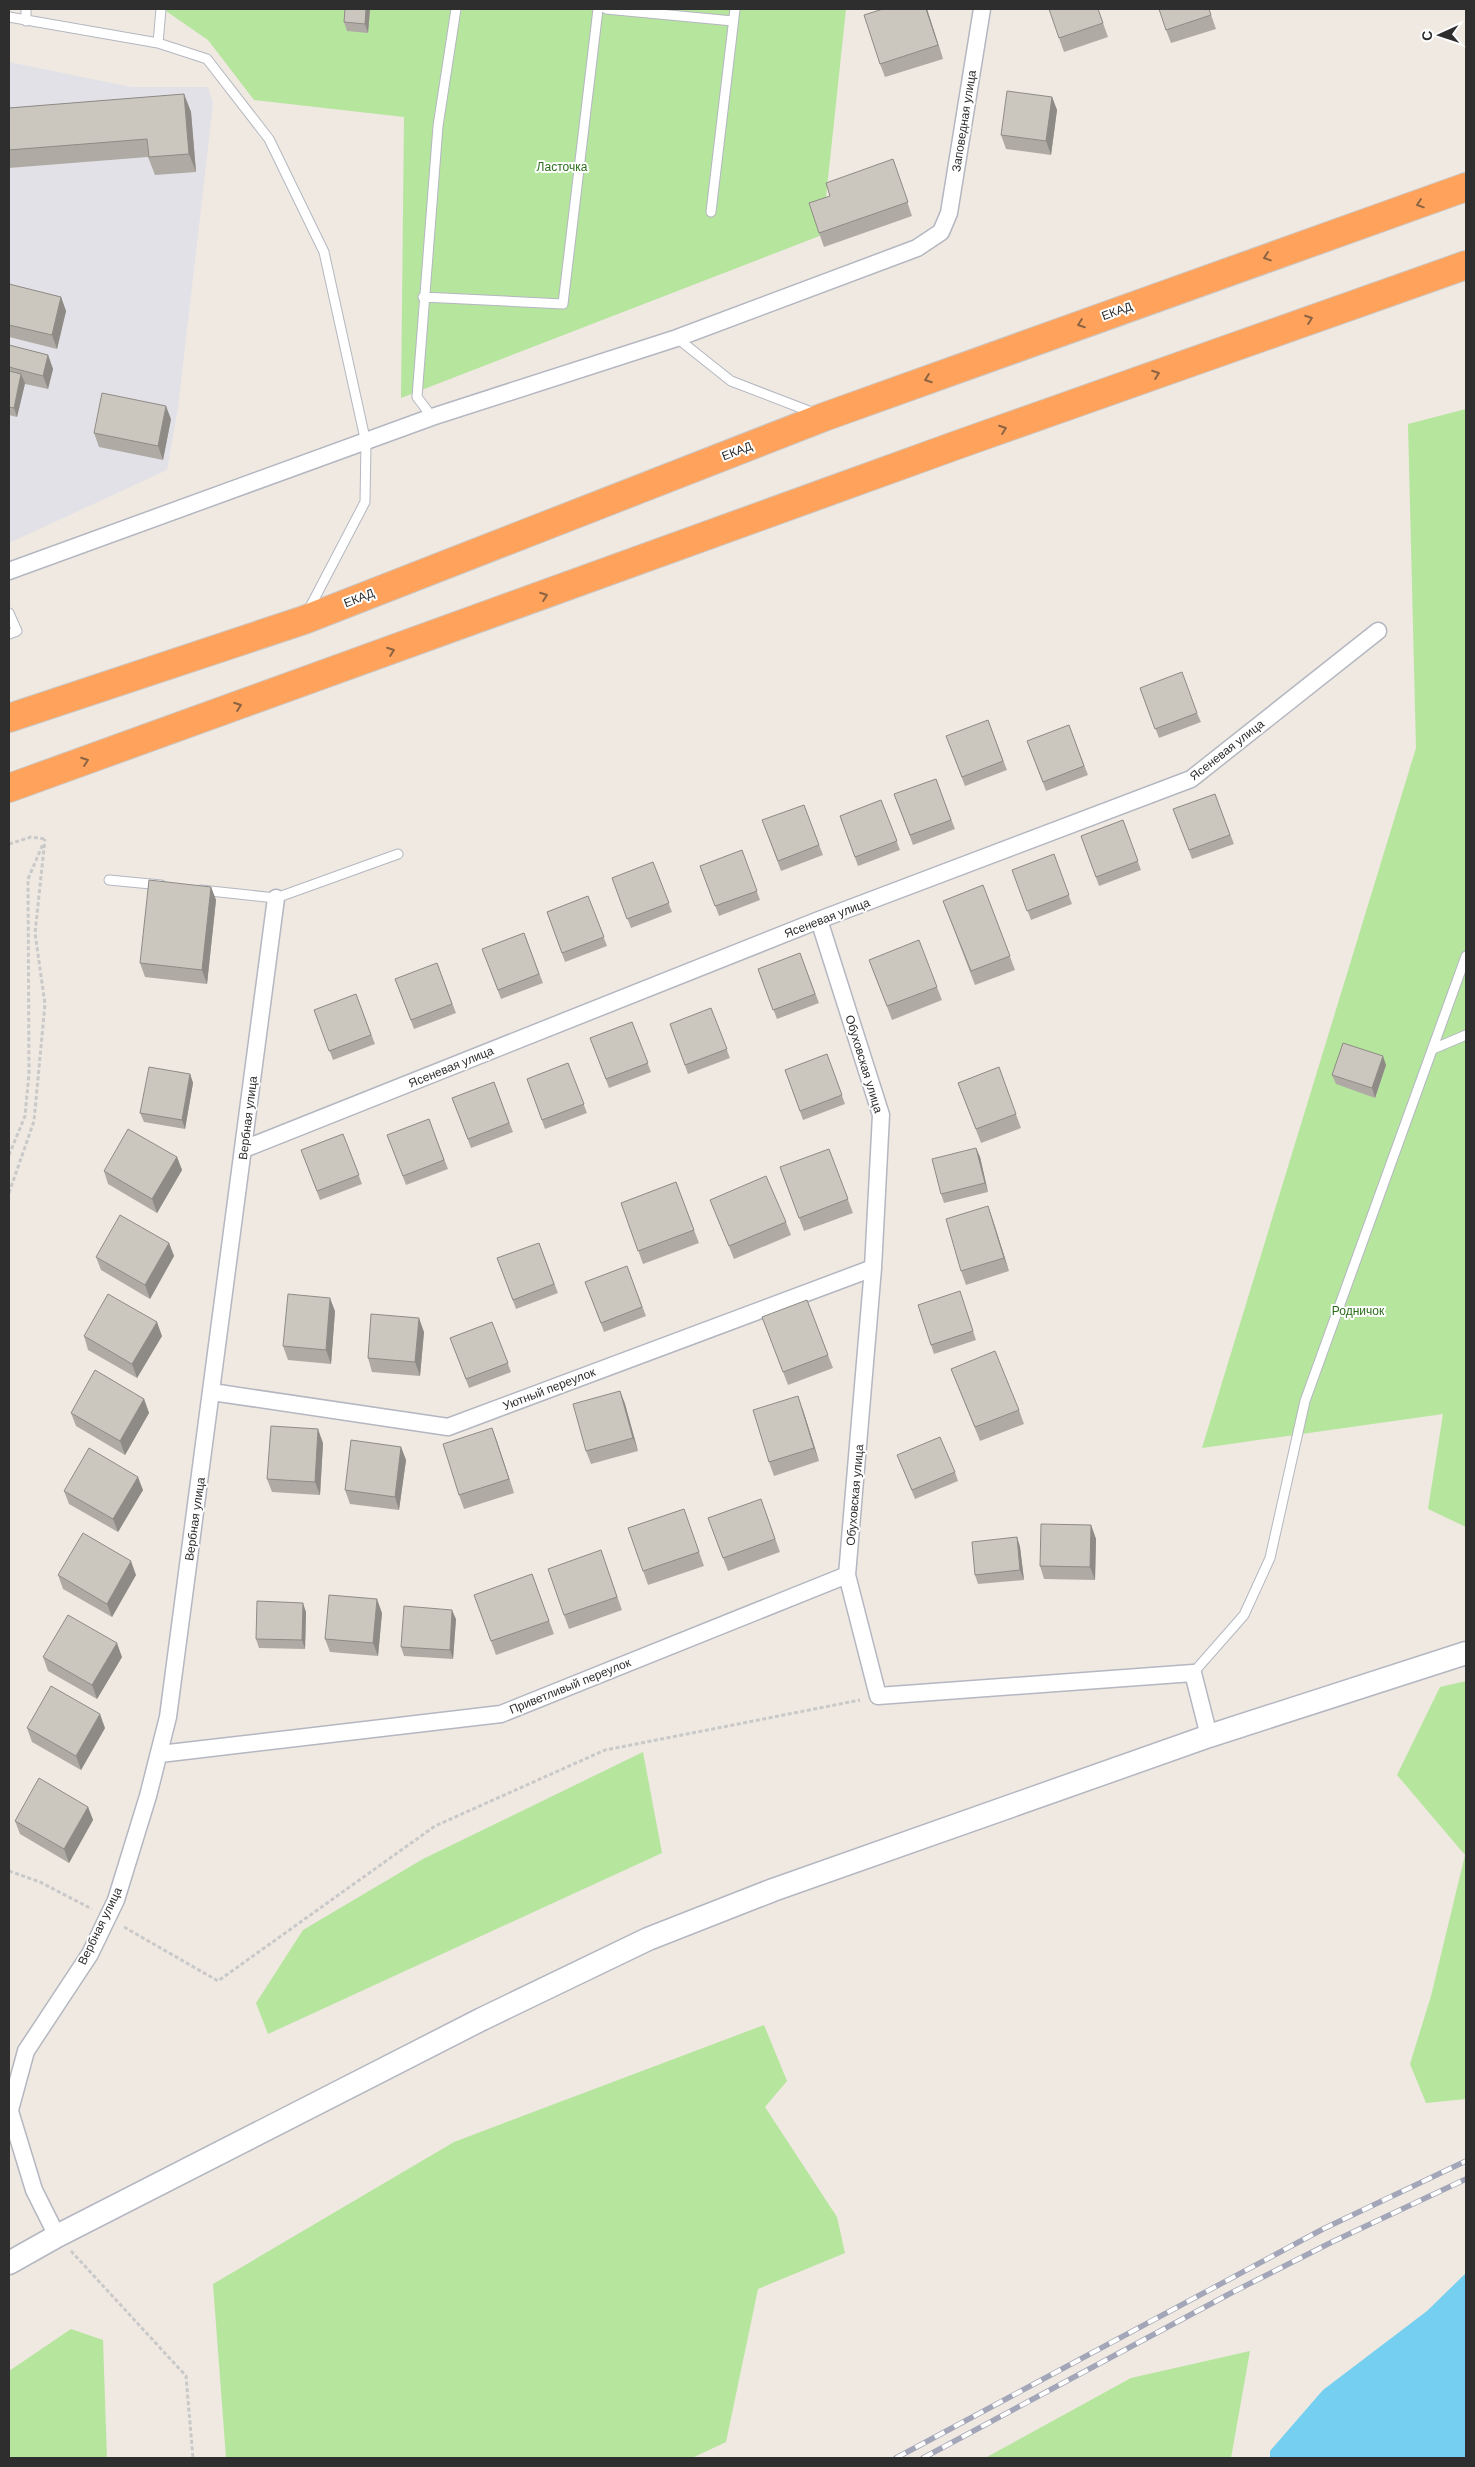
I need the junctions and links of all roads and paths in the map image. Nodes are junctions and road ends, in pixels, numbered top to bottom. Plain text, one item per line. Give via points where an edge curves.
1 (26, 9) edge
2 (161, 9) edge
3 (456, 9) edge
4 (598, 9) edge
5 (606, 9) edge
6 (735, 9) edge
7 (982, 9) edge
8 (9, 17) edge
9 (26, 21) junction
10 (734, 21) junction
11 (158, 43) junction
12 (1466, 188) edge
13 (711, 212) dead end
14 (1466, 265) edge
15 (423, 297) junction
16 (677, 338) junction
17 (432, 417) junction
18 (824, 417) junction
19 (366, 443) junction
20 (9, 570) edge
21 (9, 614) edge
22 (304, 620) junction
23 (1378, 631) dead end
24 (9, 634) edge
25 (9, 718) edge
26 (9, 788) edge
27 (45, 839) junction
28 (9, 844) edge
29 (398, 854) dead end
30 (109, 880) dead end
31 (168, 886) edge
32 (188, 888) edge
33 (276, 898) junction
34 (819, 920) junction
35 (1466, 956) edge
36 (1466, 1035) edge
37 (1433, 1049) junction
38 (244, 1149) junction
39 (9, 1155) edge
40 (9, 1194) edge
41 (873, 1268) junction
42 (212, 1392) junction
43 (848, 1575) junction
44 (1466, 1653) edge
45 (1194, 1673) junction
46 (878, 1696) junction
47 (1209, 1736) junction
48 (160, 1754) junction
49 (9, 1871) edge
50 (107, 1917) junction
51 (9, 2109) edge
52 (57, 2236) junction
53 (9, 2263) edge
54 (193, 2458) edge

1 - 9 lane
2 - 11 lane
3 - 15 lane via 438,126
4 - 15 lane via 563,304
5 - 10 lane
6 - 10 lane
7 - 16 street, Заповедная улица via 949,213 941,232 917,248
8 - 9 lane
9 - 11 lane
10 - 13 lane
11 - 19 lane via 207,59 268,139 324,252
12 -> 18 highway, ЕКАД
26 -> 14 highway
15 - 17 lane via 417,397
16 - 17 street
16 - 18 lane via 731,381
17 - 19 street
18 - 22 highway, ЕКАД
19 - 20 street
19 - 22 lane via 365,502
21 - 24 lane via 17,631
22 - 25 highway, ЕКАД
23 - 34 street, Ясеневая улица via 1190,779
27 - 28 path via 31,837
27 - 39 path via 28,879 29,1073 25,1116
27 - 40 path via 36,934 45,1004 35,1112
29 - 33 lane
30 - 31 lane
32 - 33 lane
33 - 38 street, Вербная улица
34 - 38 street, Ясеневая улица
34 - 41 street, Обуховская улица via 881,1115
35 - 37 lane
36 - 37 lane
37 - 45 lane via 1305,1401 1270,1558 1244,1615
38 - 42 street, Вербная улица
41 - 42 street, Уютный переулок via 448,1427
41 - 43 street, Обуховская улица
42 - 48 street, Вербная улица via 168,1718
43 - 46 street, Обуховская улица
43 - 48 street, Приветливый переулок via 501,1714
44 - 47 main road
45 - 46 street
45 - 47 street
46 - 50 path via 605,1750 435,1826 218,1981
47 - 52 main road via 773,1890 648,1939 482,2019
48 - 50 street, Вербная улица via 116,1900
49 - 50 path via 40,1882
50 - 51 street, Вербная улица via 90,1954 26,2051
51 - 52 street via 34,2190
52 - 53 main road
52 - 54 path via 186,2376

